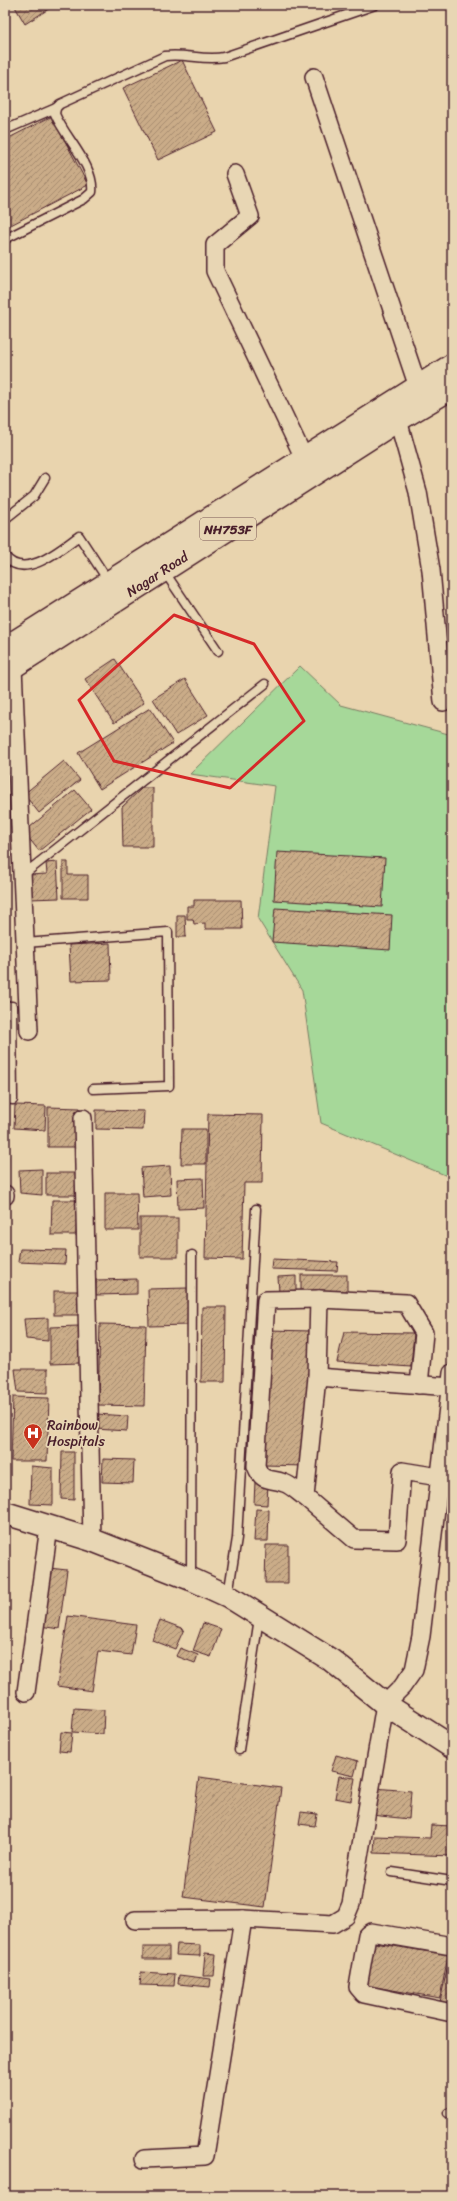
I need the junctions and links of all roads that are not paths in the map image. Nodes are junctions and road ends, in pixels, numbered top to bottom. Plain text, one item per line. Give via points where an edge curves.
1 (375, 5) edge
2 (314, 77) dead end
3 (56, 108) junction
4 (5, 130) edge
5 (235, 174) dead end
6 (5, 239) edge
7 (452, 365) edge
8 (418, 387) junction
9 (452, 388) edge
10 (398, 420) junction
11 (305, 460) junction
12 (45, 478) dead end
13 (5, 519) edge
14 (5, 556) edge
15 (163, 571) junction
16 (109, 582) junction
17 (218, 651) dead end
18 (8, 662) edge
19 (265, 684) dead end
20 (443, 702) dead end
21 (22, 875) junction
22 (25, 943) junction
23 (5, 1006) edge
24 (28, 1031) dead end
25 (93, 1089) dead end
26 (5, 1099) edge
27 (83, 1118) dead end
28 (256, 1209) dead end
29 (192, 1255) dead end
30 (320, 1299) junction
31 (318, 1377) junction
32 (451, 1380) edge
33 (419, 1385) junction
34 (439, 1477) junction
35 (305, 1497) junction
36 (5, 1513) edge
37 (49, 1527) junction
38 (92, 1540) junction
39 (191, 1579) junction
40 (228, 1596) junction
41 (259, 1615) junction
42 (26, 1692) dead end
43 (385, 1704) junction
44 (452, 1747) edge
45 (239, 1750) dead end
46 (392, 1872) dead end
47 (452, 1881) edge
48 (243, 1919) junction
49 (135, 1920) dead end
50 (452, 1946) edge
51 (452, 2013) edge
52 (144, 2159) dead end

1 - 3 lane via 224,57 206,59 165,56
2 - 8 street
3 - 4 lane
3 - 6 lane via 58,121 94,181 92,192 84,199
5 - 11 street via 250,216 215,245 215,270
7 - 8 main road, Nagar Road / NH753F
8 - 11 main road, Nagar Road / NH753F
9 - 10 main road, Nagar Road / NH753F
10 - 15 main road, Nagar Road / NH753F
10 - 20 street via 418,492 431,570
11 - 16 main road, Nagar Road / NH753F
12 - 13 lane via 34,496
14 - 16 lane via 24,566 37,563 79,536
15 - 17 lane
15 - 18 main road, Nagar Road / NH753F
16 - 18 main road, Nagar Road / NH753F
18 - 21 street
19 - 21 lane
21 - 22 street
22 - 24 street
22 - 25 lane via 168,932 169,1086
23 - 26 lane via 12,1006 13,1100
27 - 38 street
28 - 40 lane via 236,1538
29 - 39 lane
30 - 31 street
30 - 33 street via 406,1302 424,1333
30 - 35 street via 266,1300 263,1329 256,1466 260,1476 285,1483
31 - 33 street
31 - 35 street
32 - 33 street
32 - 34 street
34 - 35 street via 402,1471 397,1540 354,1539
34 - 43 street via 421,1636 414,1670 402,1688
36 - 37 main road
37 - 38 main road
37 - 42 street
38 - 39 main road
39 - 40 main road
40 - 41 main road
41 - 43 main road via 331,1660
41 - 45 lane
43 - 44 main road
43 - 48 street via 351,1904 346,1916 333,1924
46 - 47 lane
48 - 49 street
48 - 52 street via 205,2156
50 - 51 street via 377,1931 371,1932 367,1935 358,1987 364,1994

